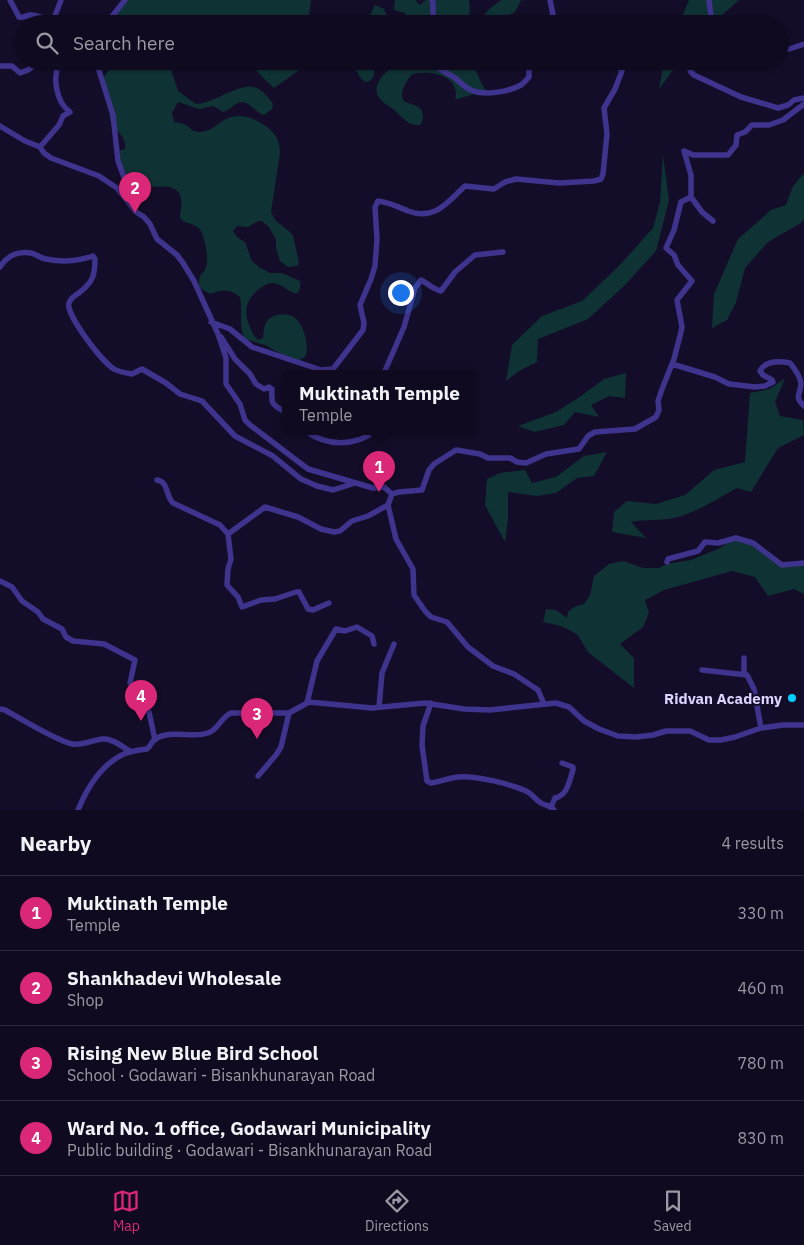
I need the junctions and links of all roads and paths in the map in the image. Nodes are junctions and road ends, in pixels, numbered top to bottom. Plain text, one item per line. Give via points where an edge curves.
1 (10, 0) edge
2 (61, 0) edge
3 (124, 0) edge
4 (432, 0) edge
5 (550, 0) edge
6 (709, 0) edge
7 (18, 15) edge
8 (56, 15) edge
9 (113, 15) edge
10 (433, 15) edge
11 (553, 15) edge
12 (711, 15) edge
13 (804, 44) edge
14 (789, 49) edge
15 (0, 66) edge
16 (15, 69) edge
17 (17, 70) edge
18 (28, 70) edge
19 (57, 70) edge
20 (99, 70) edge
21 (441, 70) edge
22 (529, 70) edge
23 (621, 70) edge
24 (690, 70) edge
25 (804, 98) edge
26 (804, 104) edge
27 (0, 126) edge
28 (40, 148) junction
29 (691, 197) junction
30 (136, 212) junction
31 (713, 221) dead end
32 (503, 252) dead end
33 (0, 267) edge
34 (211, 322) junction
35 (218, 334) junction
36 (672, 364) junction
37 (321, 370) edge
38 (333, 370) edge
39 (385, 370) edge
40 (802, 382) edge
41 (804, 406) edge
42 (282, 410) edge
43 (312, 435) edge
44 (368, 435) edge
45 (157, 480) dead end
46 (355, 483) junction
47 (392, 494) junction
48 (388, 505) junction
49 (228, 534) junction
50 (667, 562) dead end
51 (804, 563) edge
52 (0, 580) edge
53 (329, 603) dead end
54 (374, 644) dead end
55 (394, 644) dead end
56 (744, 658) dead end
57 (702, 670) dead end
58 (744, 674) junction
59 (307, 703) junction
60 (430, 703) junction
61 (544, 704) junction
62 (379, 707) junction
63 (0, 709) edge
64 (290, 713) junction
65 (804, 724) edge
66 (761, 728) junction
67 (155, 740) junction
68 (131, 752) junction
69 (562, 763) dead end
70 (258, 776) dead end
71 (553, 808) edge
72 (78, 810) edge

1 - 7 street
2 - 8 street
3 - 9 street
4 - 10 street
5 - 11 street
6 - 12 street
13 - 14 street
15 - 16 street
17 - 18 street via 20,73
19 - 28 street via 56,87 61,103 70,112 63,116
20 - 30 street via 113,115 118,161
21 - 22 street via 462,85 482,93 522,85 529,77
23 - 38 street via 604,108 606,134 601,179 558,183 516,179 494,189 465,186 434,212 412,212 378,201 375,207 375,266 360,305 363,330
24 - 25 street via 694,75 741,97 778,108
26 - 29 street via 783,120 769,125 752,125 737,135 736,145 728,155 694,155 684,151 691,175
27 - 28 street
28 - 30 street via 50,158 99,176 117,188
29 - 31 street
29 - 36 street via 681,202 674,230 666,245 692,282 676,300 682,327
30 - 34 street via 150,224 157,239 183,263
32 - 39 street via 475,255 455,272 441,291 433,290 420,280 414,288 404,327
33 - 46 street via 5,259 20,254 65,260 93,256 96,259 95,275 74,296 68,309 82,334 113,369 132,374 142,369 180,394 202,401 235,436 272,456 301,479 334,490
34 - 35 street
34 - 37 street via 230,329 252,347
35 - 42 street via 256,384 272,389 272,402
35 - 46 street via 226,358 226,384 240,404 245,420 308,469
36 - 40 street via 729,384 755,387 773,382 763,375 762,368 784,362 790,363
36 - 47 street via 658,401 656,417 635,429 595,432 578,449 546,454 526,463 456,450 434,464 422,490
40 - 41 street via 798,396
43 - 44 street via 334,443 346,443
45 - 49 street via 166,485 168,498 173,503 220,525
46 - 47 street via 384,487
47 - 48 street
48 - 49 street via 352,520 334,532 265,506
48 - 61 street via 396,539 413,569 414,595 424,612 447,622 468,647 493,666 514,674 538,690
49 - 53 street via 231,559 228,585 242,607 299,592 308,609
50 - 51 street via 698,551 705,542 718,543 736,538 753,544 782,565
52 - 67 street via 12,587 22,602 62,629 73,641 104,644 135,660 130,683 149,712
54 - 59 street via 372,636 357,628 336,629 317,661
55 - 62 street via 382,673
56 - 58 street
57 - 58 street
58 - 66 street via 754,689
59 - 62 street
59 - 64 street
60 - 61 street via 490,710
60 - 62 street
60 - 71 street via 423,726 422,745 427,781 458,777 483,779 525,790 539,803
61 - 66 street via 564,705 599,729 626,737 690,731 709,740 721,740
63 - 68 street via 71,744 104,738
64 - 67 street via 231,713 209,733 172,734
64 - 70 street via 276,755
65 - 66 street
67 - 68 street via 147,749
68 - 72 street via 113,761 95,779
69 - 71 street via 573,767 569,785 556,798

